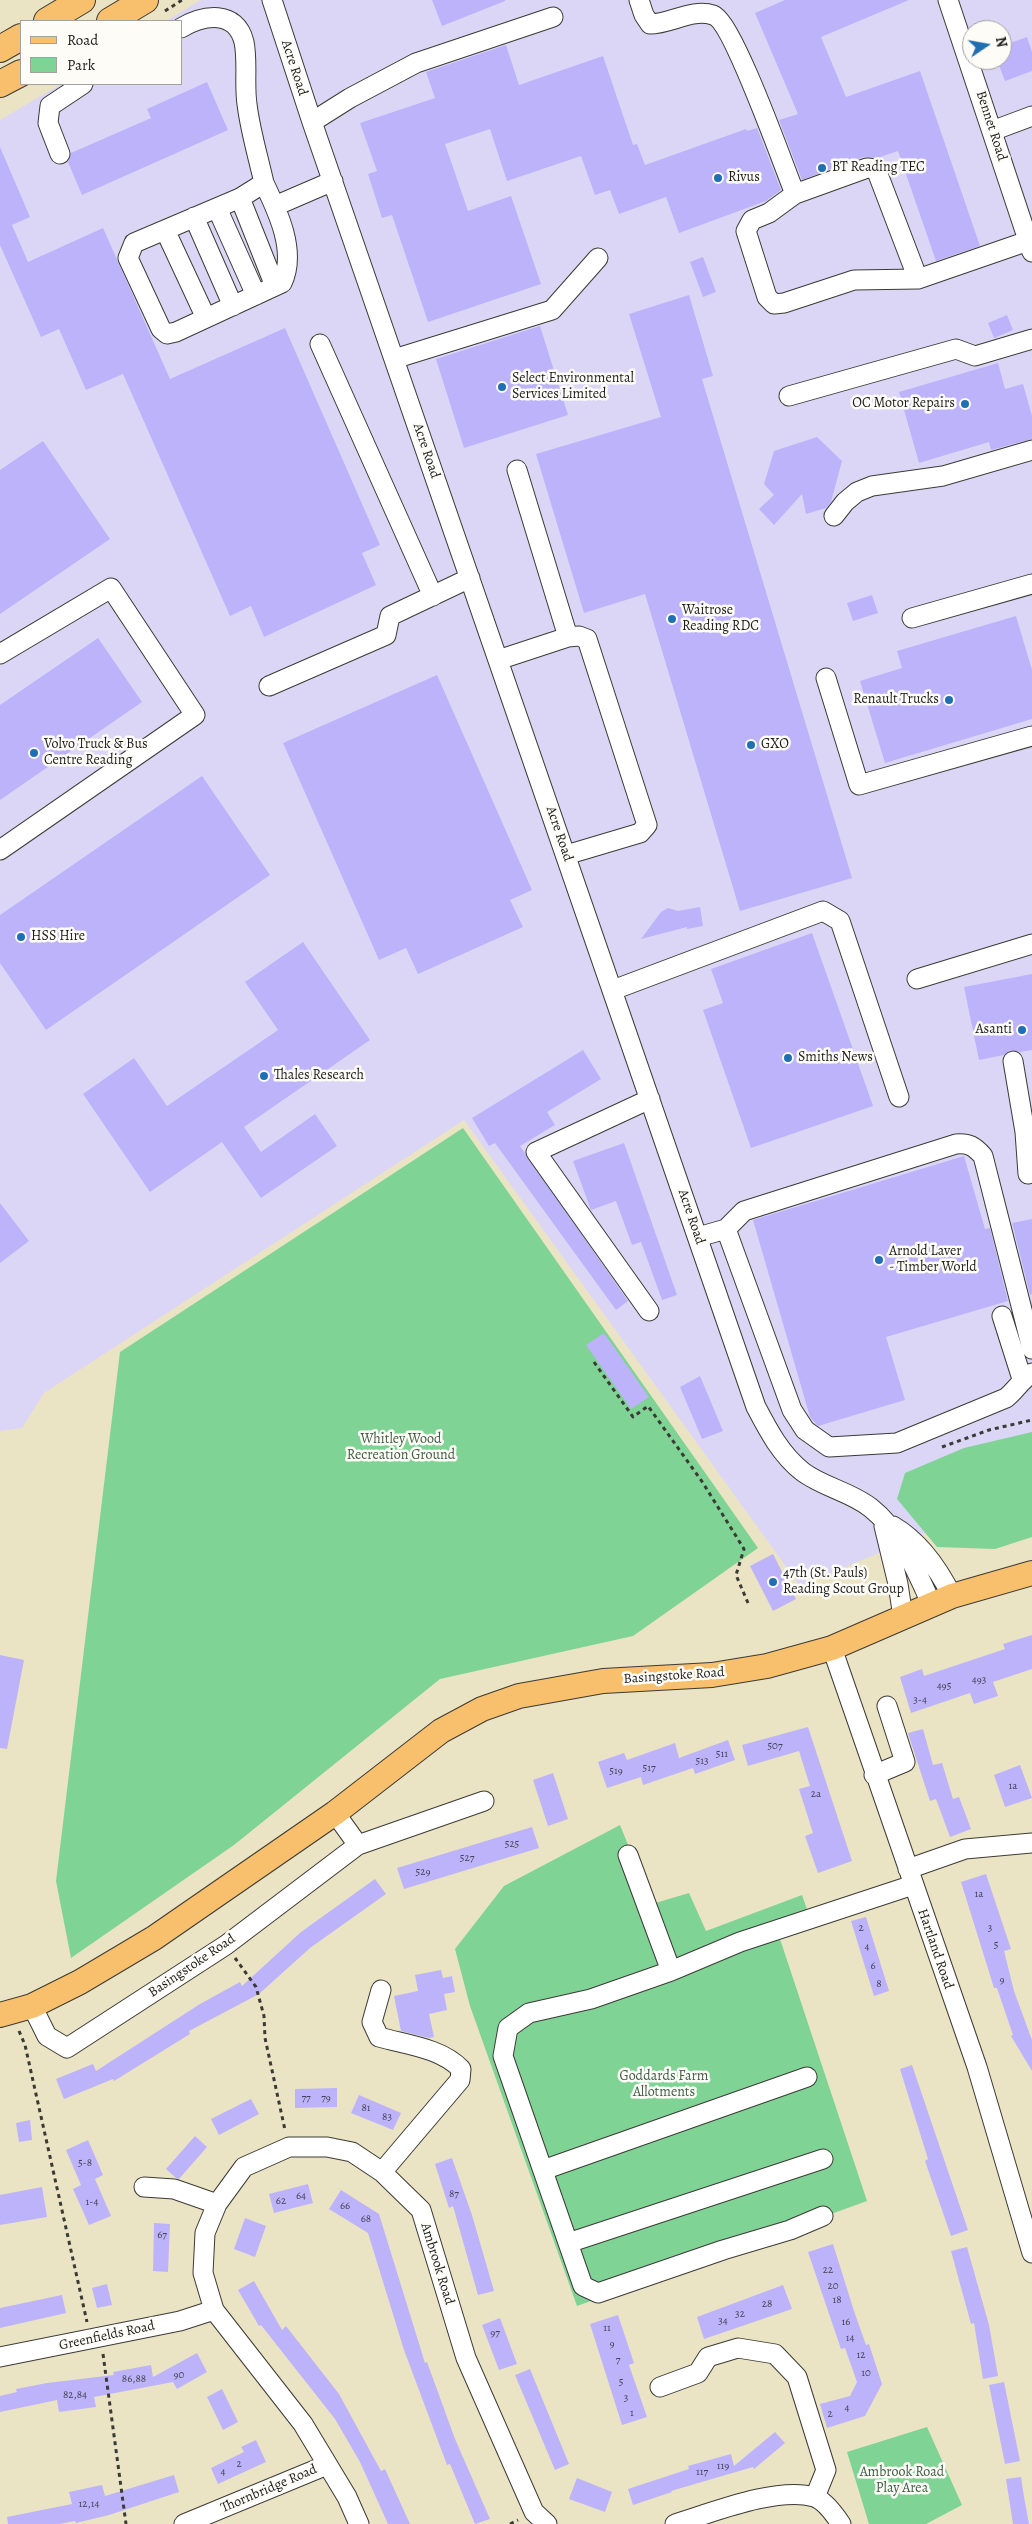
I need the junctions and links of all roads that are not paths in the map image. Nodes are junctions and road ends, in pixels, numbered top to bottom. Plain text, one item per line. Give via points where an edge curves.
1 (82, 0) edge
2 (145, 0) edge
3 (640, 0) edge
4 (948, 0) edge
5 (271, 1) edge
6 (553, 17) dead end
7 (49, 20) edge
8 (112, 20) edge
9 (182, 27) edge
10 (20, 38) edge
11 (0, 48) edge
12 (20, 74) edge
13 (0, 84) edge
14 (82, 85) edge
15 (1032, 116) edge
16 (312, 122) junction
17 (992, 131) junction
18 (60, 154) dead end
19 (333, 181) junction
20 (264, 183) junction
21 (795, 194) junction
22 (240, 198) junction
23 (275, 206) junction
24 (217, 208) junction
25 (194, 217) junction
26 (165, 230) junction
27 (1029, 239) edge
28 (598, 258) dead end
29 (918, 279) junction
30 (275, 286) junction
31 (256, 295) junction
32 (233, 306) junction
33 (206, 318) junction
34 (1032, 339) edge
35 (320, 344) dead end
36 (394, 359) junction
37 (789, 396) dead end
38 (1032, 450) edge
39 (517, 470) dead end
40 (834, 516) dead end
41 (470, 578) junction
42 (1032, 584) edge
43 (433, 596) junction
44 (912, 618) dead end
45 (568, 637) junction
46 (0, 654) edge
47 (498, 660) junction
48 (826, 678) dead end
49 (269, 686) dead end
50 (1032, 736) edge
51 (0, 850) edge
52 (566, 854) junction
53 (1032, 944) edge
54 (917, 979) dead end
55 (613, 990) junction
56 (1013, 1061) dead end
57 (899, 1097) dead end
58 (650, 1099) junction
59 (1028, 1131) edge
60 (1028, 1174) dead end
61 (726, 1229) junction
62 (698, 1238) junction
63 (650, 1311) dead end
64 (1002, 1316) dead end
65 (1032, 1349) edge
66 (1027, 1376) edge
67 (883, 1520) junction
68 (1032, 1572) edge
69 (942, 1600) junction
70 (902, 1617) junction
71 (832, 1648) junction
72 (888, 1706) dead end
73 (874, 1775) junction
74 (484, 1801) dead end
75 (335, 1813) junction
76 (1032, 1842) edge
77 (358, 1845) junction
78 (628, 1855) dead end
79 (911, 1877) junction
80 (671, 1971) junction
81 (381, 1990) dead end
82 (14, 2011) edge
83 (807, 2077) dead end
84 (823, 2159) dead end
85 (543, 2170) junction
86 (382, 2172) junction
87 (144, 2187) dead end
88 (217, 2204) junction
89 (824, 2216) dead end
90 (568, 2243) junction
91 (1032, 2253) edge
92 (214, 2310) junction
93 (0, 2357) edge
94 (660, 2387) dead end
95 (327, 2465) junction
96 (816, 2497) junction
97 (184, 2524) edge
98 (359, 2524) edge
99 (547, 2524) edge
100 (675, 2524) edge
101 (841, 2524) edge

1 - 7 highway
2 - 8 highway
3 - 21 street via 650,24 705,13 715,15 724,23
4 - 17 street, Bennet Road
5 - 16 street, Acre Road via 296,50
6 - 16 street via 416,63
9 - 20 street via 197,19 217,16 234,24 244,41 249,118
10 - 11 highway
12 - 13 highway
14 - 18 street via 50,106 48,123
15 - 17 street
16 - 19 street, Acre Road
17 - 27 street, Bennet Road
19 - 23 street
19 - 36 street, Acre Road
20 - 22 street
20 - 23 street
21 - 29 street via 867,168 876,169
21 - 29 street via 769,213 752,220 746,231 768,297 774,304 854,280
22 - 24 street
22 - 30 street
23 - 30 street via 289,256 287,273 282,283
24 - 25 street
24 - 31 street
25 - 26 street
25 - 32 street
26 - 33 street
26 - 33 street via 134,243 128,258 161,329 167,334 176,332
27 - 29 street
28 - 36 street via 552,310
30 - 31 street
31 - 32 street
32 - 33 street
34 - 37 street via 975,356 956,349
35 - 43 street
36 - 41 street, Acre Road
38 - 40 street via 944,476 872,486 857,492
39 - 45 street
41 - 43 street
41 - 47 street, Acre Road
42 - 44 street
43 - 49 street via 390,616 386,635
45 - 47 street
45 - 52 street via 587,639 646,825 640,833
46 - 51 street via 111,588 195,715
47 - 52 street, Acre Road
48 - 50 street via 859,785
52 - 55 street, Acre Road
53 - 54 street
55 - 57 street via 823,911 840,921
55 - 58 street, Acre Road
56 - 59 street
58 - 62 street, Acre Road
58 - 63 street via 536,1152
59 - 60 street
61 - 62 street
61 - 65 street via 744,1211 956,1144 974,1146 983,1156
61 - 66 street via 786,1396 805,1430 829,1447 897,1443 1006,1398
62 - 67 street, Acre Road via 756,1406 774,1441 803,1472 870,1507
64 - 66 street
67 - 69 street, Acre Road via 915,1541 945,1580
67 - 70 street
68 - 69 main road, Basingstoke Road
69 - 70 main road, Basingstoke Road
70 - 71 main road, Basingstoke Road
71 - 73 street, Hartland Road
71 - 75 main road, Basingstoke Road via 767,1666 712,1675 603,1681 519,1696 482,1709 441,1732
72 - 73 street via 905,1762
73 - 79 street, Hartland Road
74 - 77 street, Basingstoke Road
75 - 77 street
75 - 82 main road, Basingstoke Road via 154,1938 80,1982
76 - 79 street via 965,1849
77 - 82 street, Basingstoke Road via 226,1945 67,2048
78 - 80 street
79 - 80 street
79 - 91 street, Hartland Road via 977,2067
80 - 85 street via 591,1999 529,2013 508,2028 503,2056
81 - 86 street via 372,2022 379,2037 442,2054 461,2069 460,2080
83 - 85 street
84 - 90 street
85 - 90 street
86 - 88 street, Ambrook Road via 352,2152 328,2147 289,2147 244,2168
86 - 99 street, Ambrook Road via 420,2210 466,2358 534,2512
87 - 88 street via 174,2189
88 - 92 street, Ambrook Road via 205,2232 203,2273
89 - 90 street via 598,2293 583,2286
92 - 93 street, Greenfields Road via 180,2321
92 - 95 street, Ambrook Road via 303,2424
94 - 96 street via 698,2373 708,2356 738,2348 775,2354 797,2377 826,2470
95 - 97 street, Thornbridge Road
95 - 98 street, Ambrook Road
96 - 100 street via 788,2494 762,2498
96 - 101 street

